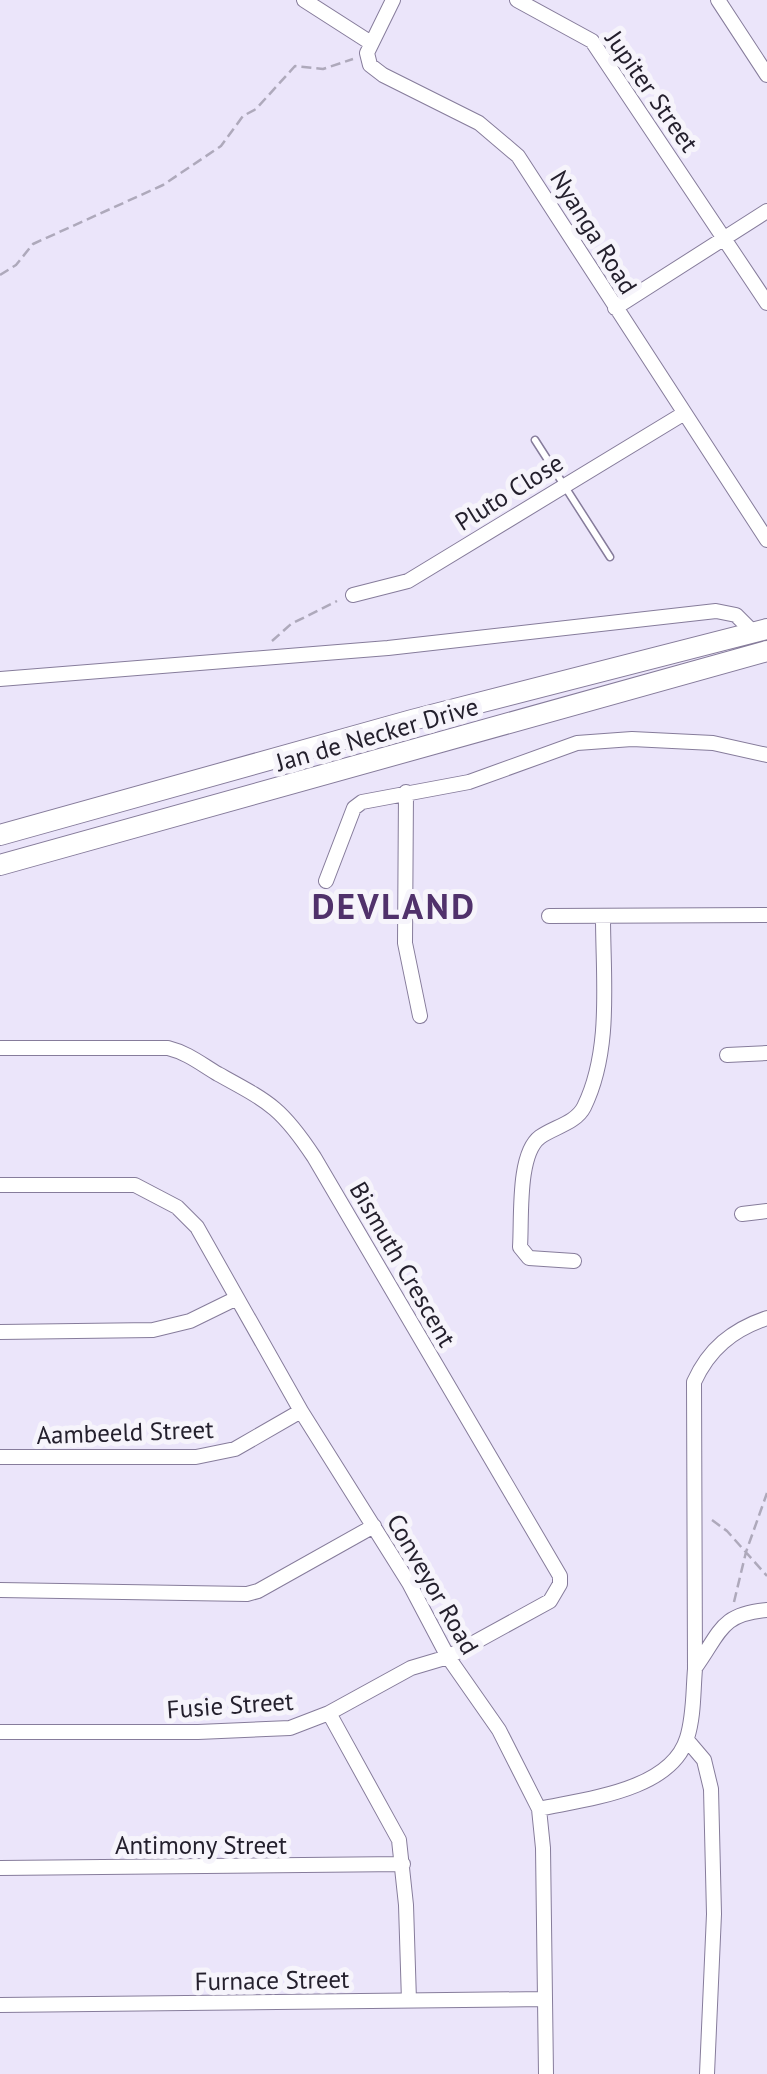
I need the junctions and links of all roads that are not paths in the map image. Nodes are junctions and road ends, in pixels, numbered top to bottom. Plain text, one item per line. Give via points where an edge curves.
1 (304, 0) edge
2 (393, 0) edge
3 (718, 0) edge
4 (526, 2) edge
5 (369, 48) junction
6 (766, 70) edge
7 (767, 211) edge
8 (724, 238) junction
9 (767, 304) edge
10 (616, 308) junction
11 (683, 414) junction
12 (535, 440) dead end
13 (564, 485) junction
14 (767, 540) edge
15 (610, 557) dead end
16 (353, 596) road end
17 (760, 630) edge
18 (767, 650) edge
19 (0, 679) edge
20 (767, 754) edge
21 (406, 792) junction
22 (0, 835) edge
23 (0, 865) edge
24 (326, 882) dead end
25 (767, 915) edge
26 (549, 916) dead end
27 (603, 917) junction
28 (420, 1016) dead end
29 (0, 1048) edge
30 (767, 1054) edge
31 (727, 1055) dead end
32 (0, 1185) edge
33 (767, 1211) edge
34 (742, 1214) dead end
35 (574, 1261) dead end
36 (237, 1298) junction
37 (767, 1318) edge
38 (0, 1332) edge
39 (301, 1411) junction
40 (0, 1458) edge
41 (374, 1526) junction
42 (0, 1590) edge
43 (767, 1610) edge
44 (448, 1657) junction
45 (694, 1669) junction
46 (329, 1713) junction
47 (0, 1732) edge
48 (687, 1740) junction
49 (539, 1809) junction
50 (403, 1864) junction
51 (0, 1868) edge
52 (544, 2000) junction
53 (409, 2001) junction
54 (0, 2005) edge
55 (546, 2074) edge
56 (707, 2074) edge

1 - 5 street, Nyanga Road
2 - 5 street
3 - 6 street
4 - 8 street, Jupiter Street via 592,41
5 - 10 street, Nyanga Road via 376,72 480,122 518,156
7 - 8 street
8 - 9 street, Jupiter Street
8 - 10 street
10 - 11 street, Nyanga Road
11 - 13 street, Pluto Close
11 - 14 street, Nyanga Road
12 - 13 lane
13 - 15 lane
13 - 16 street, Pluto Close via 408,581
17 - 19 street via 716,612
17 - 22 main road, Jan de Necker Drive
18 - 23 main road, Jan de Necker Drive
20 - 21 street via 697,742 577,744 469,782
21 - 24 street via 354,808
21 - 28 street via 405,943
25 - 27 street
26 - 27 street
27 - 35 street via 602,1050 585,1106 539,1138 526,1156 523,1254
29 - 44 street, Bismuth Crescent via 168,1048 288,1118 560,1576 550,1601
30 - 31 street
32 - 36 street, Conveyor Road via 125,1184 148,1190 187,1217
33 - 34 street
36 - 38 street via 190,1322 152,1330
36 - 39 street, Conveyor Road
37 - 45 street via 718,1345 694,1382
39 - 40 street, Aambeeld Street via 235,1448 196,1457
39 - 41 street, Conveyor Road
41 - 42 street via 247,1594
41 - 44 street, Conveyor Road
43 - 45 street via 730,1618
44 - 46 street, Fusie Street via 411,1668
44 - 49 street, Conveyor Road via 499,1730
45 - 48 street
46 - 47 street, Fusie Street via 275,1729
46 - 50 street via 390,1820
48 - 49 street via 670,1765 647,1780
48 - 56 street via 704,1760 710,1789 714,1914
49 - 52 street, Conveyor Road
50 - 51 street, Antimony Street
50 - 53 street
52 - 53 street, Furnace Street
52 - 55 street, Conveyor Road
53 - 54 street, Furnace Street

